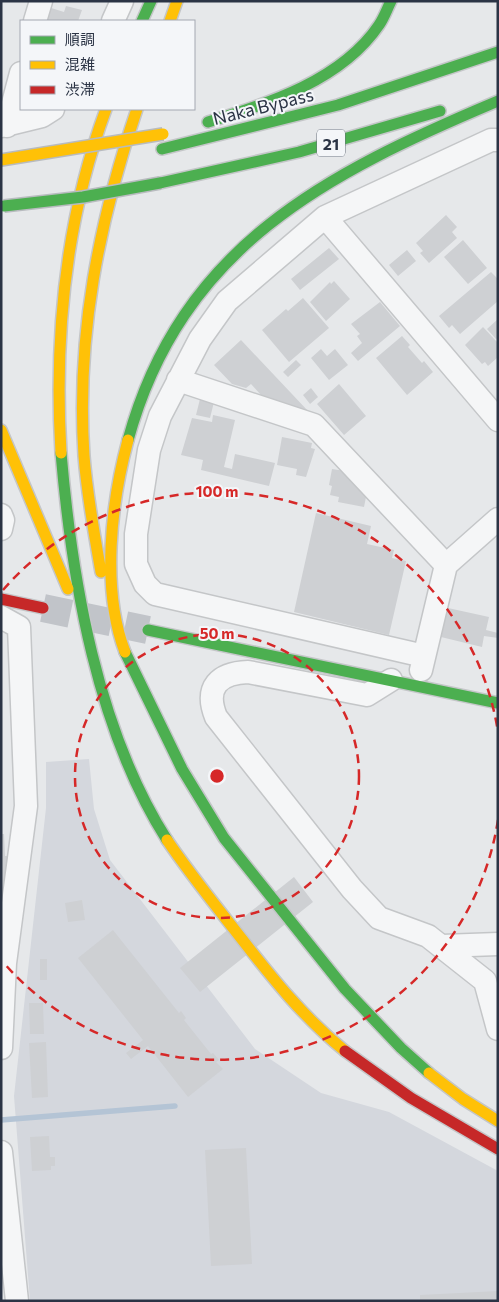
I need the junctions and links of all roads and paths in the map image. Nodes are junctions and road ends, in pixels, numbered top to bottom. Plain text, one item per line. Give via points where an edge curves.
1 (41, 1) edge
2 (122, 1) edge
3 (151, 1) edge
4 (177, 1) edge
5 (391, 1) edge
6 (35, 20) edge
7 (113, 20) edge
8 (142, 20) edge
9 (170, 20) edge
10 (498, 52) edge
11 (20, 76) edge
12 (498, 91) edge
13 (498, 101) edge
14 (51, 110) edge
15 (106, 110) edge
16 (136, 110) edge
17 (198, 124) dead end
18 (4, 126) edge
19 (167, 133) dead end
20 (498, 140) edge
21 (157, 150) dead end
22 (132, 154) dead end
23 (1, 160) edge
24 (74, 163) dead end
25 (3, 206) edge
26 (324, 217) junction
27 (178, 380) junction
28 (498, 420) edge
29 (1, 430) edge
30 (1, 515) edge
31 (498, 519) edge
32 (1, 529) edge
33 (446, 564) junction
34 (1, 599) edge
35 (43, 608) tunnel mouth
36 (1, 618) edge
37 (148, 630) tunnel mouth
38 (118, 632) junction
39 (91, 646) junction
40 (424, 656) junction
41 (391, 680) junction
42 (417, 686) junction
43 (498, 704) edge
44 (498, 944) edge
45 (442, 946) junction
46 (498, 1029) edge
47 (1, 1048) edge
48 (498, 1121) edge
49 (498, 1149) edge
50 (1, 1152) edge
51 (17, 1301) edge

1 - 6 street
2 - 7 street
3 - 8 main road
4 - 9 main road
5 - 17 main road via 374,30 354,52 325,74 281,96
10 - 21 main road, Naka Bypass / 21 via 338,105
11 - 18 street
12 - 25 main road, 21, bridge via 299,152 160,183 83,197
13 - 38 main road via 368,160 316,190 270,222 231,256 199,295 147,379 123,454 114,506 112,545 112,585
14 - 18 street via 42,116
15 - 39 main road via 85,172 75,217 66,270 59,366 63,489
16 - 38 main road via 95,259 88,303 82,401 87,497 103,578
19 - 23 main road, bridge
20 - 26 street via 490,140
22 - 24 main road
26 - 27 street via 228,301 200,339
26 - 28 street
27 - 33 street via 314,425
27 - 40 street via 149,450 141,491 136,564 145,584 155,594
29 - 39 main road
30 - 32 street
31 - 33 street
33 - 40 street
34 - 35 main road
36 - 47 street via 19,627 26,806 5,963
37 - 41 main road
38 - 48 main road via 164,734 219,832 334,979 379,1027 419,1065
39 - 49 main road via 122,749 158,825 182,862 294,1004 327,1037 364,1066 402,1093
40 - 42 street
41 - 42 main road
41 - 45 street via 367,695 234,672 220,679 213,690 211,704 216,717 352,889 379,918 428,936
42 - 43 main road
44 - 45 street
45 - 46 street via 485,982
50 - 51 street

